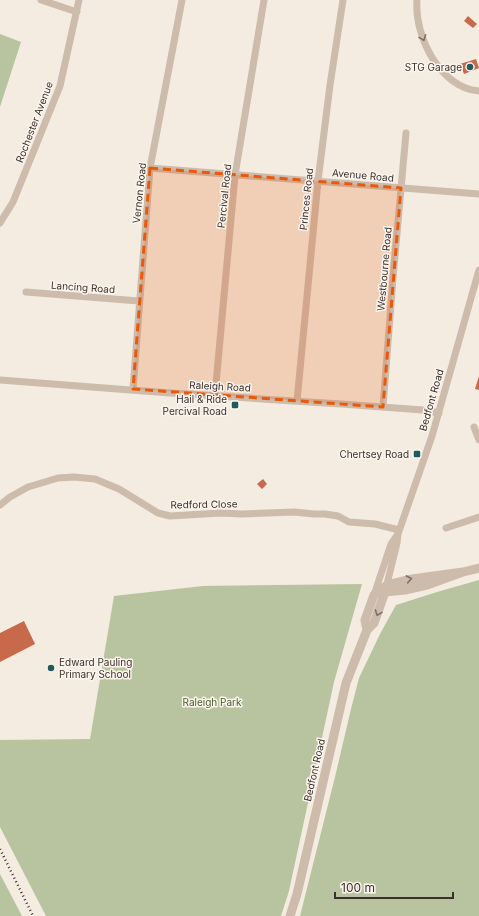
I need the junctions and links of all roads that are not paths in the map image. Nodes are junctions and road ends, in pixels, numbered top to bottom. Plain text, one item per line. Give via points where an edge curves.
1 (41, 0) edge
2 (79, 0) edge
3 (182, 0) edge
4 (264, 0) edge
5 (343, 0) edge
6 (417, 0) edge
7 (76, 12) junction
8 (479, 91) edge
9 (406, 133) dead end
10 (150, 168) junction
11 (235, 175) junction
12 (318, 181) junction
13 (401, 188) junction
14 (479, 194) edge
15 (0, 223) edge
16 (479, 270) edge
17 (26, 292) dead end
18 (139, 301) junction
19 (0, 380) edge
20 (133, 390) junction
21 (215, 395) junction
22 (297, 401) junction
23 (383, 407) junction
24 (439, 413) junction
25 (474, 427) dead end
26 (479, 440) edge
27 (0, 505) edge
28 (479, 517) edge
29 (446, 528) dead end
30 (398, 532) junction
31 (479, 568) edge
32 (383, 586) junction
33 (367, 630) junction
34 (290, 916) edge

1 - 7 street
2 - 7 street, Rochester Avenue
3 - 10 street, Vernon Road
4 - 11 street, Percival Road
5 - 12 street, Princes Road
6 -> 8 street via 418,22 432,57 452,81
7 - 15 street, Rochester Avenue via 60,86 14,202
9 - 13 street, Westbourne Road
10 - 11 street, Avenue Road
10 - 18 street, Vernon Road
11 - 12 street, Avenue Road
11 - 21 street, Percival Road
12 - 13 street, Avenue Road
12 - 22 street, Princes Road
13 - 14 street, Avenue Road
13 - 23 street, Westbourne Road
16 - 24 street, Bedfont Road
17 - 18 street, Lancing Road
18 - 20 street, Vernon Road
19 - 20 street, Raleigh Road
20 - 21 street, Raleigh Road
21 - 22 street, Raleigh Road
22 - 23 street, Raleigh Road
23 - 24 street, Raleigh Road
24 - 30 street, Bedfont Road
25 - 26 street
27 - 30 street, Redford Close via 28,487 74,476 95,479 119,489 158,513 170,516 294,512 325,514 338,516 349,522 375,524
28 - 29 street
30 - 32 street, Bedfont Road
31 - 32 street via 405,590
32 -> 33 street, Bedfont Road via 374,623
32 - 33 street, Bedfont Road via 374,594 365,620
33 - 34 street, Bedfont Road via 346,683

